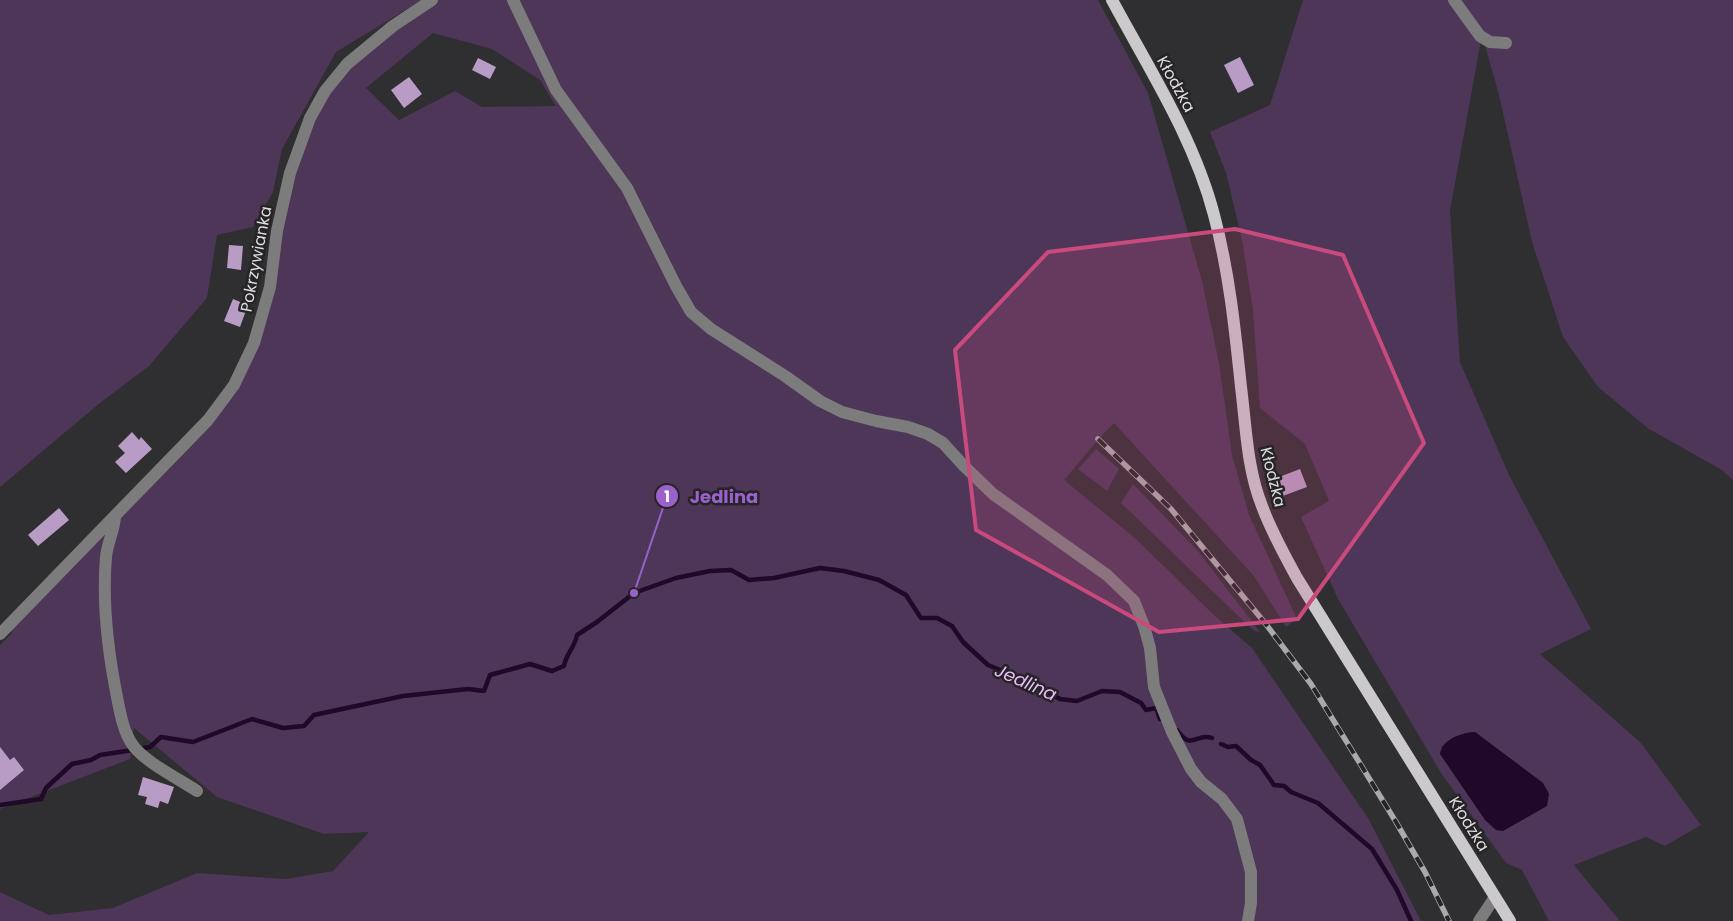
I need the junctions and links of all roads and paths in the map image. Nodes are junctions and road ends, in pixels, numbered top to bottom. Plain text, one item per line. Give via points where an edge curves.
1 (432, 0) edge
2 (513, 0) edge
3 (1112, 0) edge
4 (1454, 0) edge
5 (1506, 43) dead end
6 (115, 517) junction
7 (0, 634) edge
8 (197, 790) dead end
9 (1495, 898) junction
10 (1248, 921) edge
11 (1479, 921) edge
12 (1510, 921) edge

1 - 6 street, Pokrzywianka via 393,26 347,64 325,91 310,118 290,173 277,231 270,287 254,343 234,385 208,420
2 - 10 street via 556,90 627,188 691,312 820,401 842,412 908,427 944,444 993,494 1107,575 1134,601 1150,648 1154,687 1172,732 1191,769 1222,799 1237,819 1251,872
3 - 9 main road, Kłodzka via 1184,132 1214,214 1232,302 1251,467 1261,505 1297,578
4 - 5 street via 1480,36 1490,42
6 - 7 street, Pokrzywianka
6 - 8 street via 106,555 105,602 112,673 121,717 132,744 152,763
9 - 11 street
9 - 12 main road, Kłodzka

